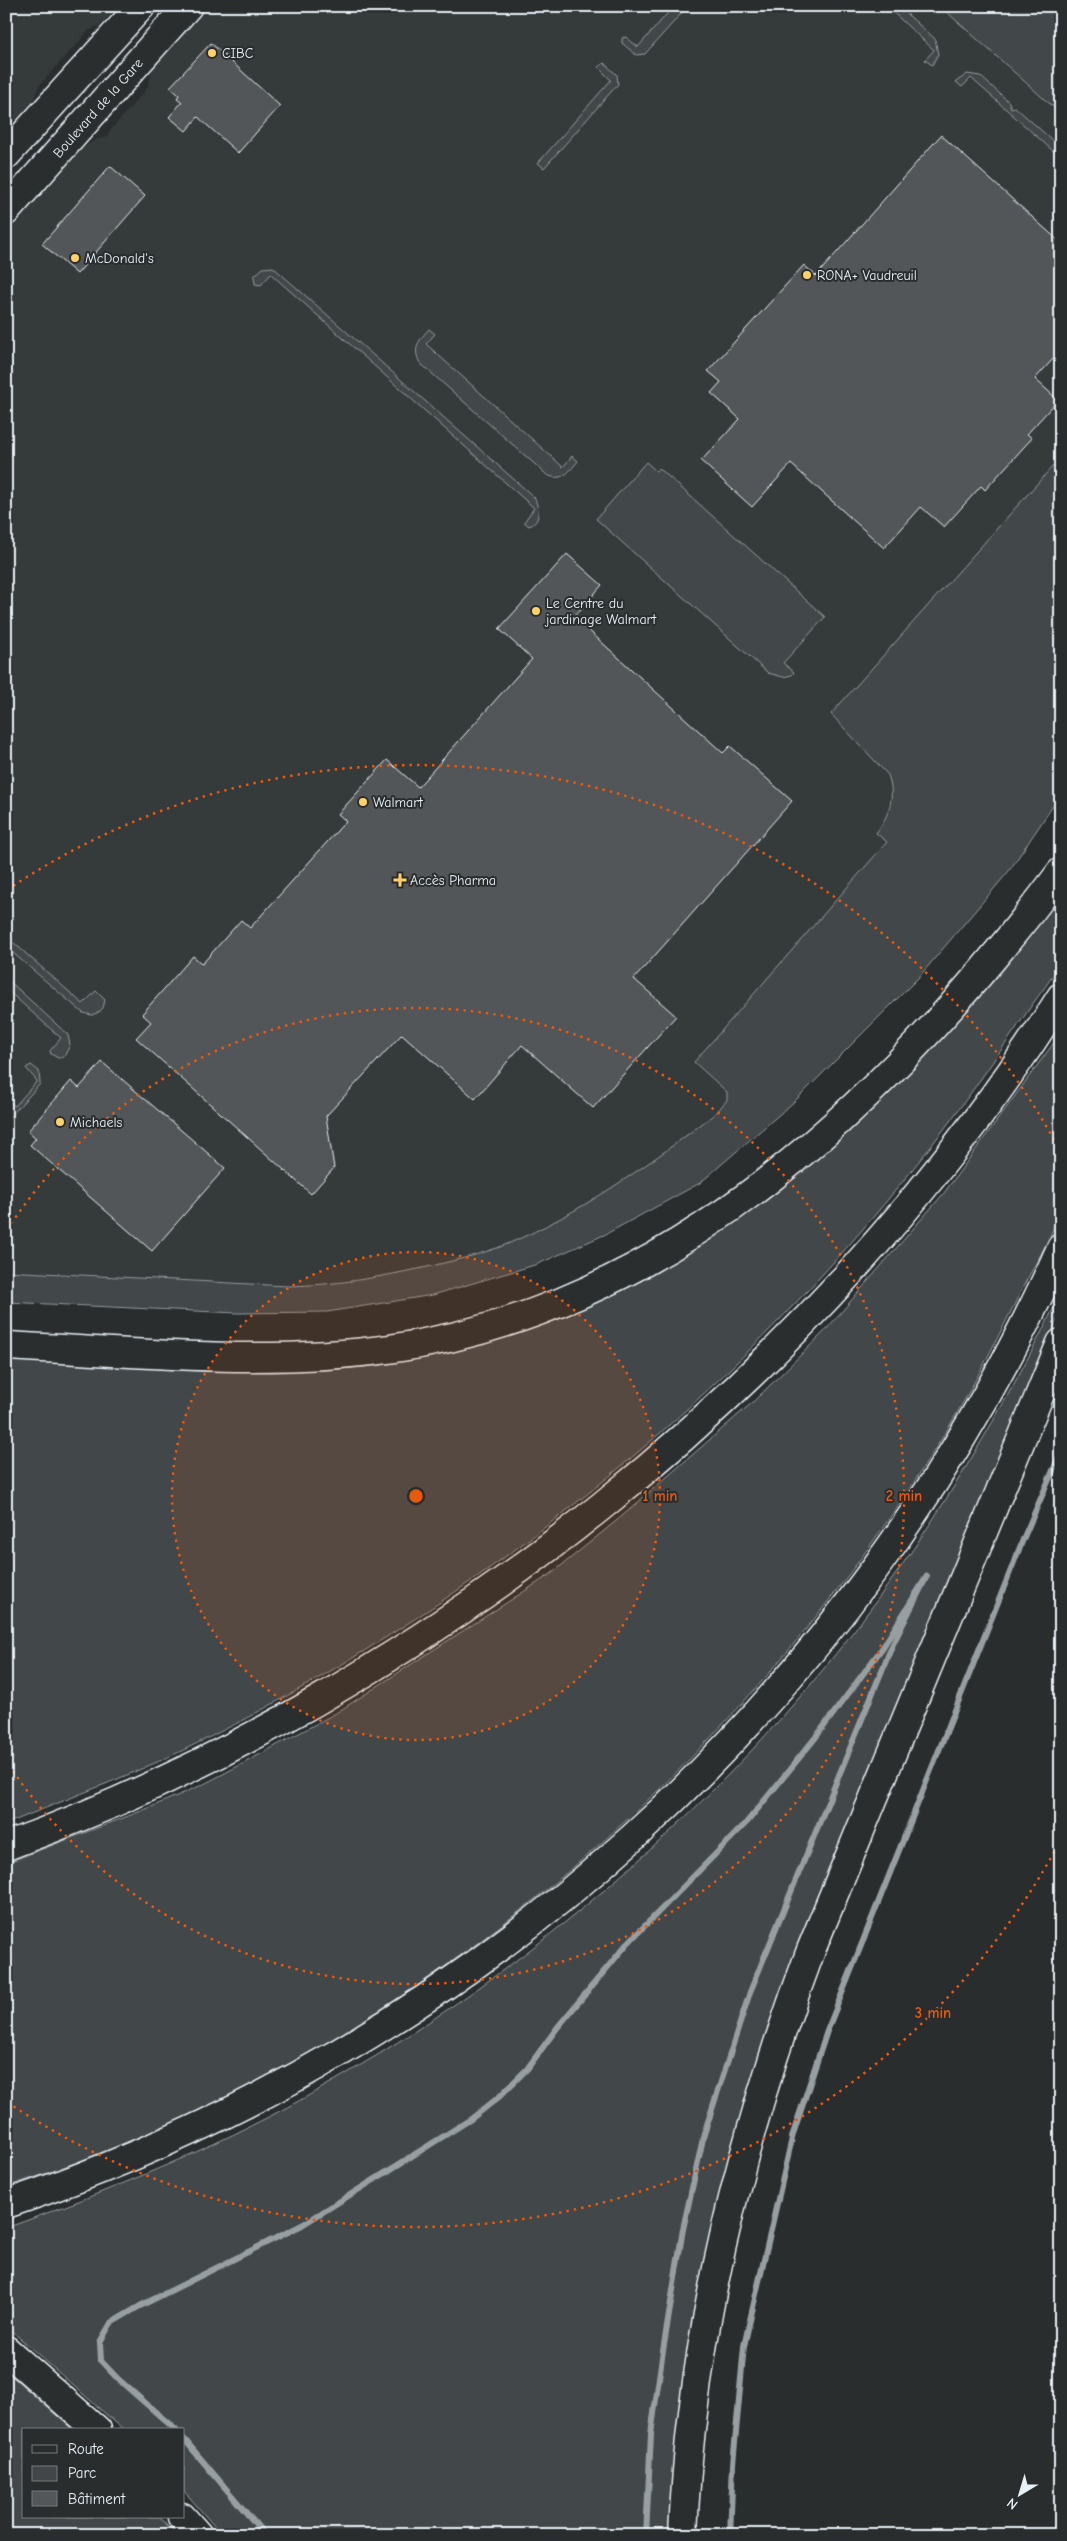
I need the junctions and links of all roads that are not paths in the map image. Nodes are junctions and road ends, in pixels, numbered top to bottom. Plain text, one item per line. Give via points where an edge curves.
1 (141, 6) edge
2 (188, 6) edge
3 (6, 155) edge
4 (6, 211) edge
5 (1061, 872) edge
6 (1061, 997) edge
7 (1061, 1248) edge
8 (1061, 1343) edge
9 (6, 1346) edge
10 (6, 1846) edge
11 (6, 2204) edge
12 (6, 2350) edge
13 (95, 2428) edge
14 (183, 2518) edge
15 (198, 2535) edge
16 (683, 2535) edge

1 - 3 main road
2 - 4 main road, Boulevard de la Gare
5 - 9 main road via 1003,946 933,1026 886,1075 814,1141 745,1198 690,1236 580,1295 466,1334 388,1349 302,1356
6 - 10 main road via 987,1105 886,1231 786,1339 722,1400 590,1514 440,1624 313,1702 188,1769 96,1811
7 - 11 main road via 989,1389 872,1572 773,1697 650,1822 508,1941 420,2003 334,2057 161,2146 72,2182
8 - 16 main road via 784,2022 742,2163 718,2265 691,2441
12 - 13 main road
14 - 15 main road

